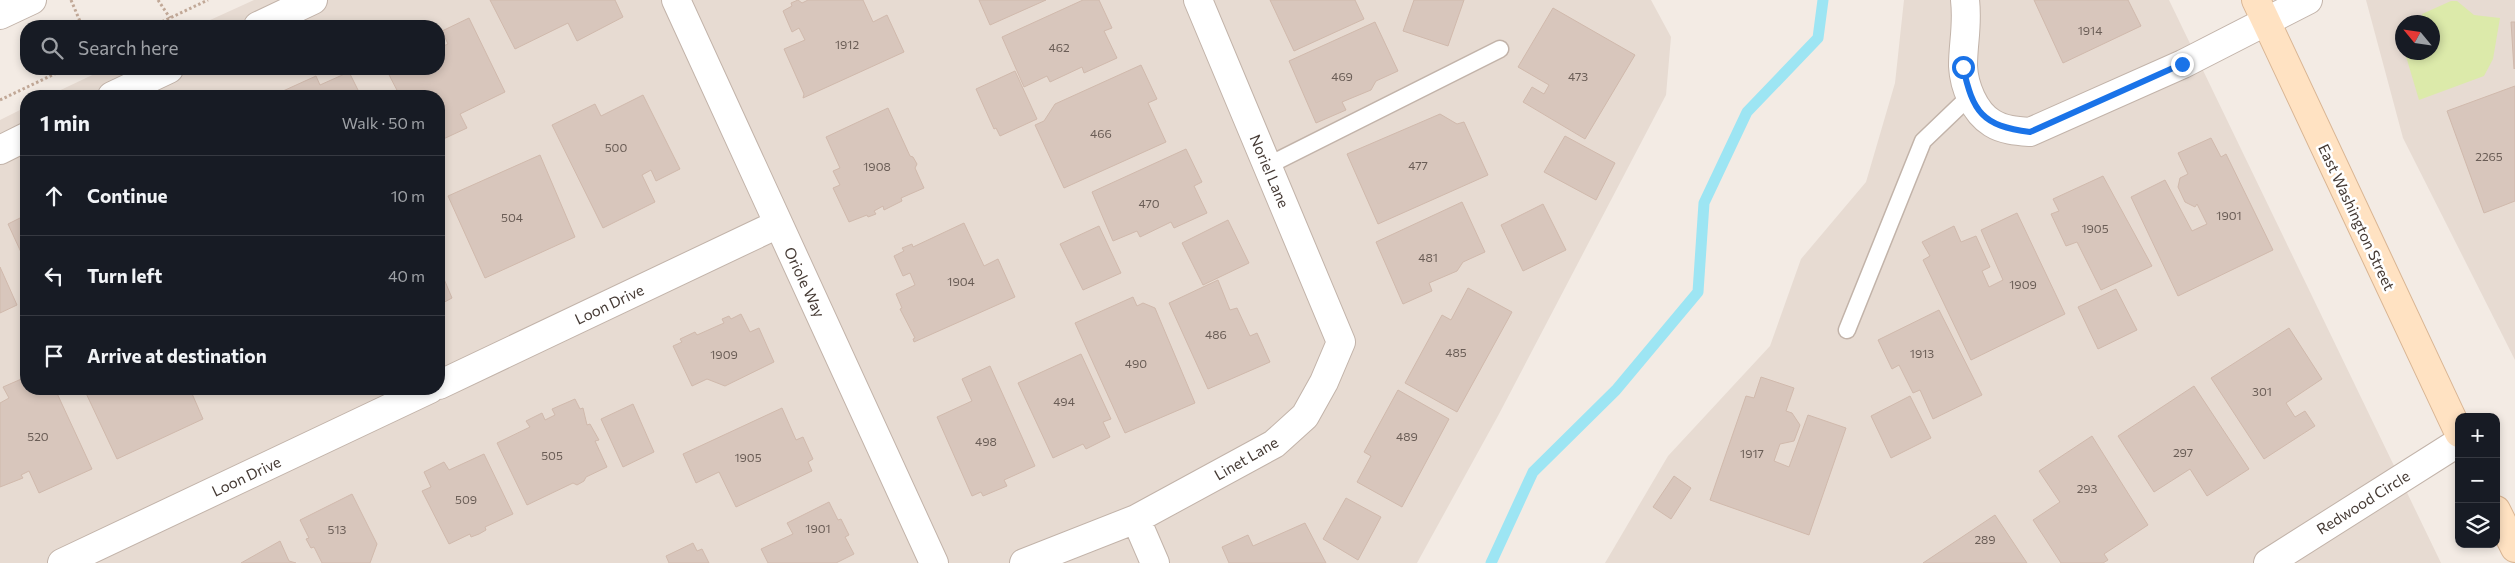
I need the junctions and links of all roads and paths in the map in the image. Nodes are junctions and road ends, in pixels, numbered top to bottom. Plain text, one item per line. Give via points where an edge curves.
1 (32, 0) edge
2 (72, 0) edge
3 (158, 0) edge
4 (208, 0) edge
5 (313, 0) edge
6 (676, 0) edge
7 (1198, 0) edge
8 (1965, 0) edge
9 (2308, 0) edge
10 (2262, 11) edge
11 (0, 14) edge
12 (170, 18) junction
13 (80, 20) edge
14 (166, 20) edge
15 (271, 20) edge
16 (1500, 49) dead end
17 (52, 75) edge
18 (156, 75) edge
19 (20, 90) edge
20 (21, 90) edge
21 (125, 90) edge
22 (1970, 96) junction
23 (0, 100) edge
24 (20, 140) edge
25 (0, 150) edge
26 (1268, 166) junction
27 (778, 224) junction
28 (1847, 330) dead end
29 (1341, 342) joint
30 (445, 382) edge
31 (417, 395) edge
32 (2455, 424) edge
33 (2455, 445) edge
34 (2500, 518) edge
35 (1136, 519) junction
36 (2515, 548) edge
37 (62, 563) edge
38 (934, 563) edge
39 (1024, 563) edge
40 (1155, 563) edge
41 (2268, 563) edge

1 - 11 street
2 - 13 path
3 - 12 path
4 - 12 path
5 - 15 street
6 - 27 street, Oriole Way
7 - 26 street, Noriel Lane
8 - 22 street via 1967,25 1963,67
9 - 10 street
10 - 22 street via 2182,64 2030,132 1993,124
10 - 32 main road, East Washington Street
12 - 14 path
16 - 26 lane
17 - 20 path
18 - 21 street
19 - 23 path
22 - 28 lane via 1923,141
24 - 25 street
26 - 29 street, Noriel Lane
27 - 30 street, Loon Drive
27 - 38 street, Oriole Way
29 - 35 street, Linet Lane via 1305,416 1274,444
31 - 37 street, Loon Drive
33 - 41 street, Redwood Circle
34 - 36 main road
35 - 39 street, Linet Lane
35 - 40 street

